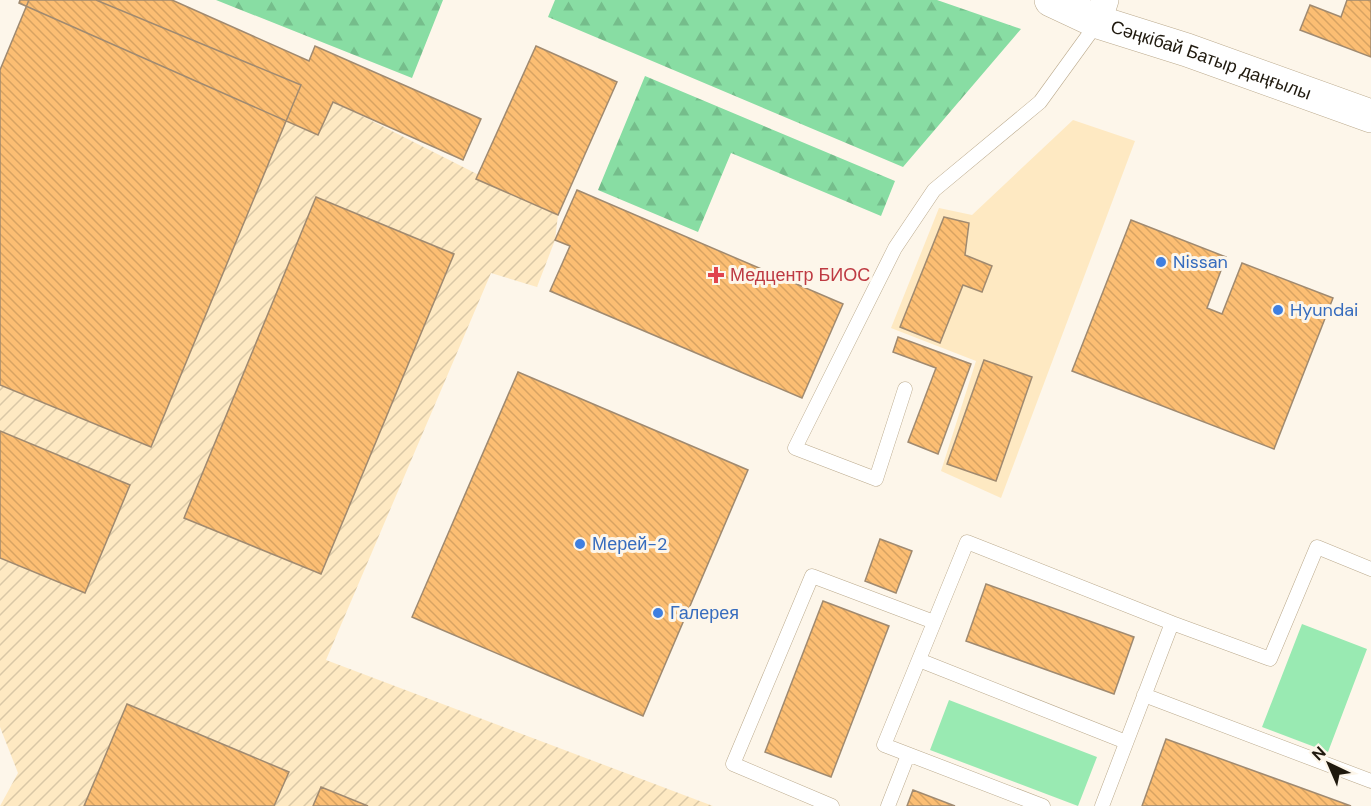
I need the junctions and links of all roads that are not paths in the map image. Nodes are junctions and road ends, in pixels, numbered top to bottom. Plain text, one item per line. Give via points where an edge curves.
1 (1051, 0) edge
2 (1102, 11) edge
3 (1371, 116) edge
4 (905, 389) dead end
5 (1371, 569) edge
6 (934, 622) junction
7 (1172, 622) junction
8 (919, 660) junction
9 (1144, 695) junction
10 (1126, 742) junction
11 (908, 755) junction
12 (1371, 782) edge
13 (832, 806) edge
14 (888, 806) edge
15 (1043, 806) edge
16 (1102, 806) edge

1 - 2 main road, Сәңкібай Батыр даңғылы
2 - 3 main road, Сәңкібай Батыр даңғылы via 1187,50
2 - 4 lane via 1041,102 934,190 895,248 795,448 876,479
5 - 7 lane via 1317,547 1270,659
6 - 7 lane via 967,542
6 - 8 lane
6 - 13 lane via 812,576 733,764
7 - 9 lane
8 - 10 lane
8 - 11 lane via 884,745
9 - 10 lane
9 - 12 lane
10 - 16 lane
11 - 14 lane
11 - 15 lane

